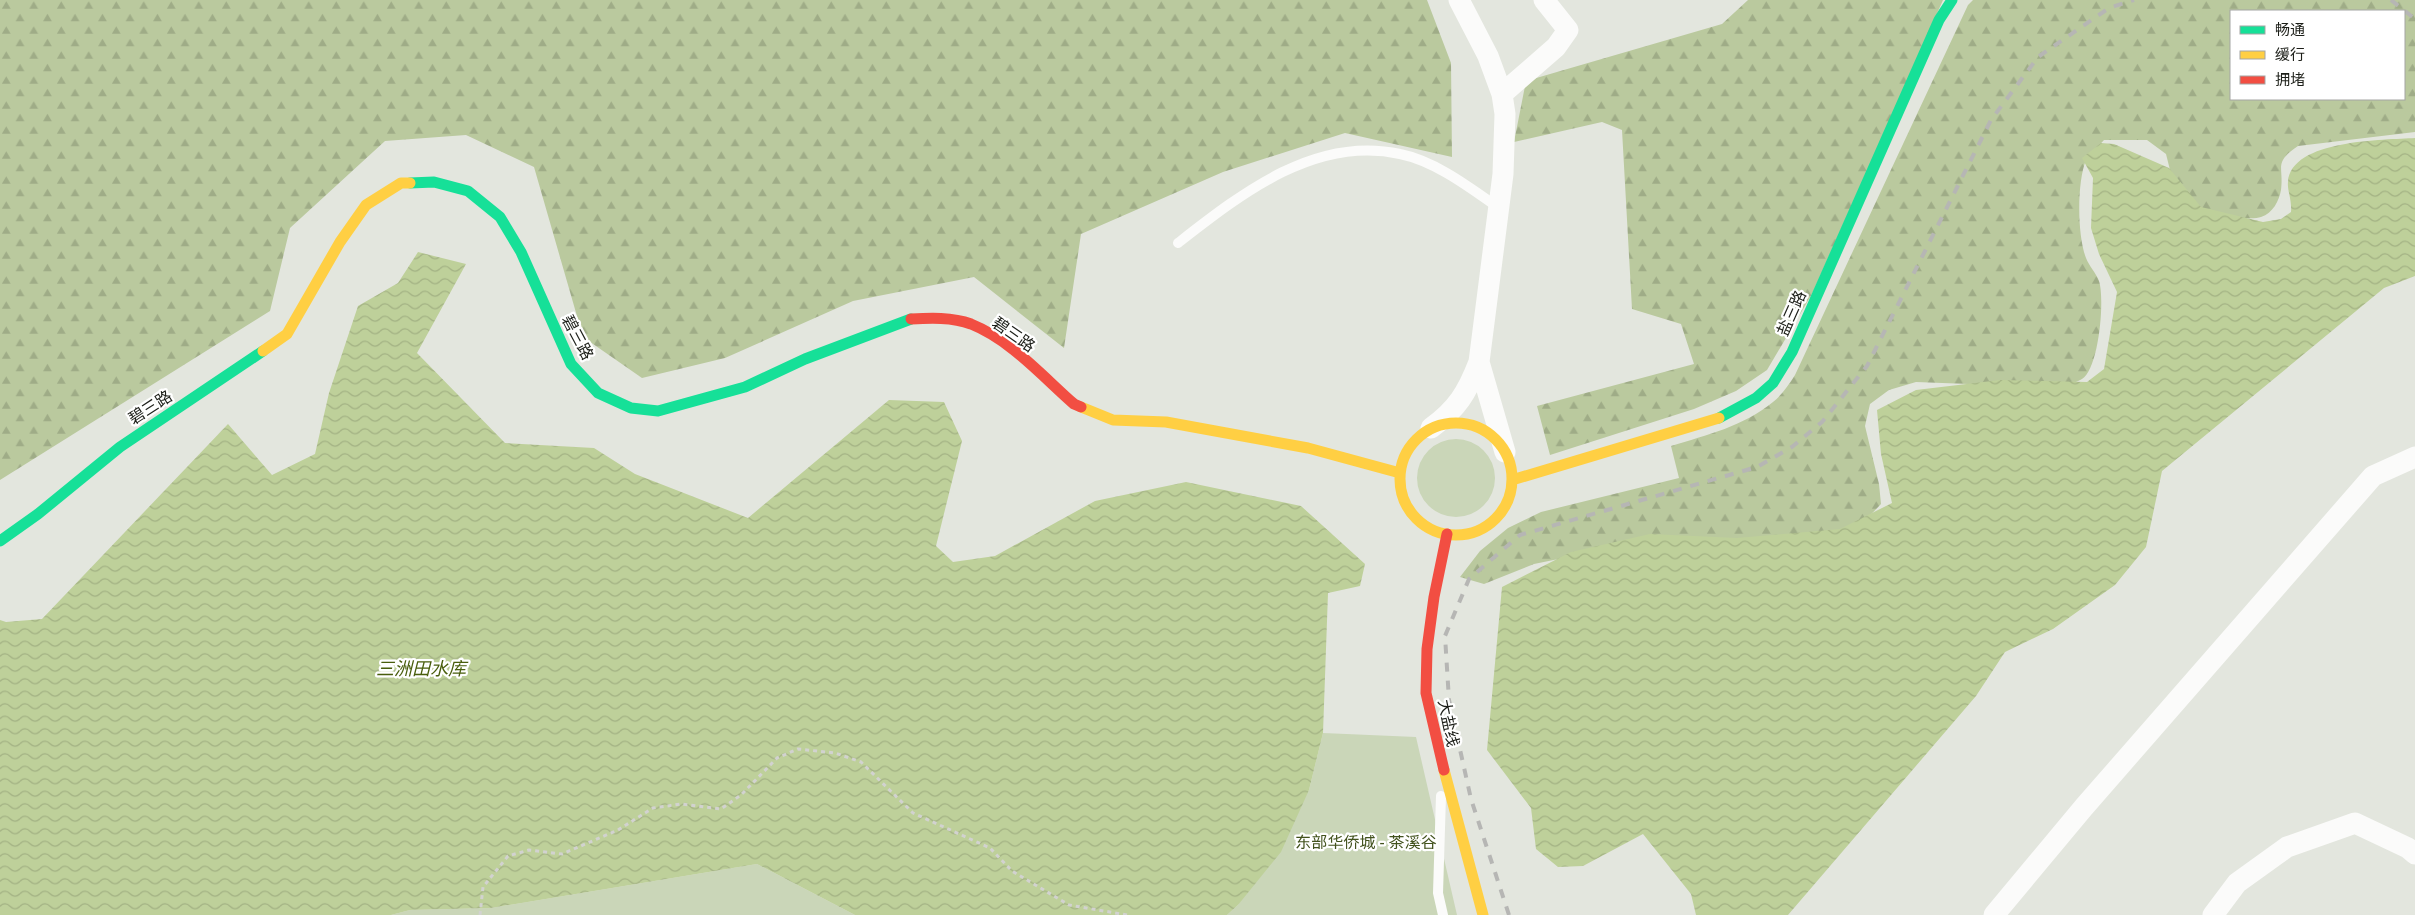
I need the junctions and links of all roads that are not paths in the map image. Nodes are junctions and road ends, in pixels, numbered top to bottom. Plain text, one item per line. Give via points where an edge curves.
1 (1459, 0) edge
2 (1544, 0) edge
3 (1952, 0) edge
4 (1502, 94) junction
5 (1499, 208) junction
6 (1178, 243) dead end
7 (1480, 362) junction
8 (1430, 428) junction
9 (1505, 452) junction
10 (2415, 457) edge
11 (1400, 473) junction
12 (1512, 480) junction
13 (1447, 534) junction
14 (0, 541) edge
15 (1442, 763) junction
16 (2415, 854) edge
17 (1443, 915) edge
18 (1483, 915) edge
19 (1994, 915) edge
20 (2213, 915) edge

1 - 4 street via 1488,56
2 - 4 street via 1568,30 1556,48
3 - 12 main road, 盐三路 via 1939,20 1792,352 1773,383 1756,398 1719,418
4 - 5 street via 1506,140
5 - 6 lane via 1423,161 1374,150 1342,153 1309,161 1257,185
5 - 7 street
7 - 8 street via 1459,404
7 - 9 street
8 - 9 main road via 1450,423 1471,424 1485,430
8 - 11 main road via 1410,447
9 - 12 main road
10 - 19 street via 2373,476
11 - 13 main road via 1401,487 1412,513 1422,523
11 - 14 main road, 碧三路 via 1308,448 1166,422 1113,420 1074,404 1002,341 971,324 944,318 911,319 805,359 744,387 658,411 630,408 598,393 572,364 521,252 500,217 468,191 434,182 401,182 366,205 340,242 287,334 120,447
12 - 13 main road via 1504,506 1491,522 1474,532
13 - 15 main road, 大盐线 via 1434,597 1425,672 1430,715
15 - 17 lane via 1438,893
15 - 18 main road, 大盐线
16 - 20 street via 2355,823 2287,847 2236,883

